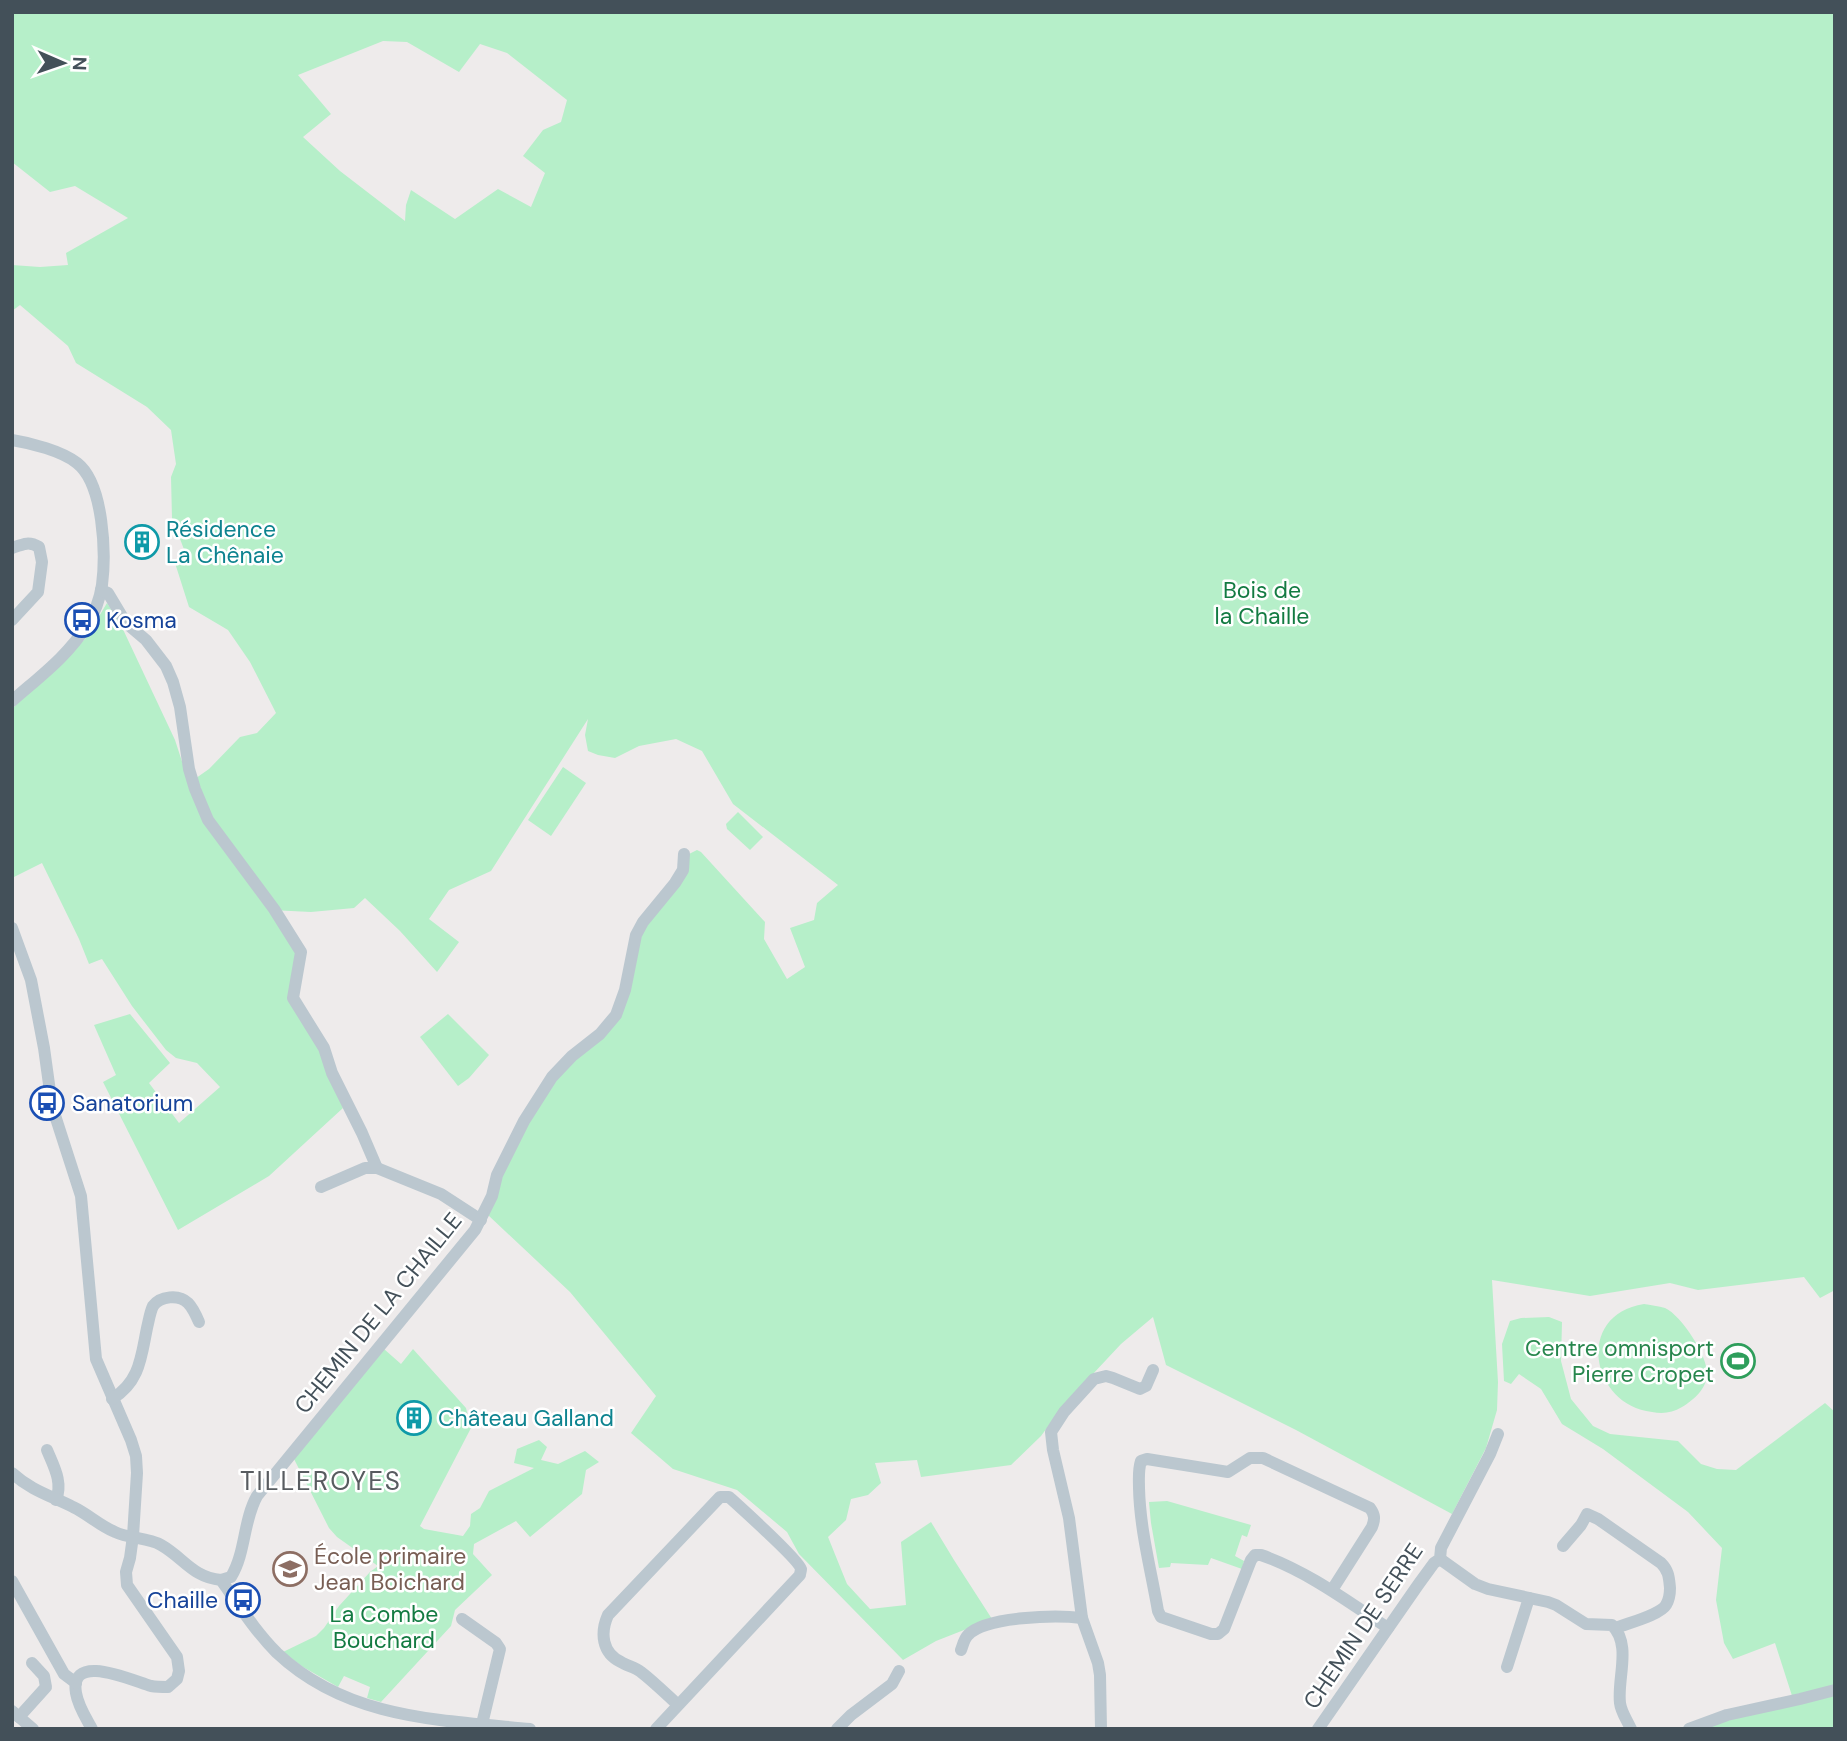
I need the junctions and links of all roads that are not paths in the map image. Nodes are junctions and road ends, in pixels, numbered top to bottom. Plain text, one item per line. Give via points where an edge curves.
1 (12, 440) edge
2 (12, 548) edge
3 (101, 590) junction
4 (12, 620) edge
5 (12, 701) edge
6 (684, 854) dead end
7 (13, 935) edge
8 (377, 1168) junction
9 (321, 1187) dead end
10 (481, 1220) junction
11 (199, 1322) dead end
12 (1153, 1370) dead end
13 (112, 1399) junction
14 (1497, 1434) dead end
15 (47, 1450) dead end
16 (12, 1473) edge
17 (56, 1500) junction
18 (134, 1536) junction
19 (1563, 1546) dead end
20 (1440, 1559) junction
21 (221, 1580) junction
22 (12, 1581) edge
23 (1332, 1590) junction
24 (1529, 1598) junction
25 (1082, 1618) junction
26 (462, 1619) dead end
27 (1388, 1628) junction
28 (1616, 1628) junction
29 (961, 1650) dead end
30 (32, 1662) dead end
31 (1507, 1667) dead end
32 (899, 1671) dead end
33 (76, 1683) junction
34 (1835, 1690) edge
35 (678, 1706) junction
36 (16, 1714) edge
37 (482, 1724) junction
38 (33, 1729) edge
39 (92, 1729) edge
40 (530, 1729) edge
41 (656, 1729) edge
42 (837, 1729) edge
43 (1101, 1729) edge
44 (1318, 1729) edge
45 (1631, 1729) edge
46 (1689, 1729) edge

1 - 3 street via 67,457 89,477 101,515
2 - 4 street via 33,544 39,547 42,562 37,592
3 - 5 street via 72,647
3 - 8 street via 166,666 180,707 188,769 208,820 301,952 293,998 324,1048
6 - 10 street, CHEMIN DE LA CHAILLE via 683,870 636,935 616,1015 552,1077 497,1175
7 - 13 street via 31,980 52,1106 80,1196 94,1351
8 - 9 street via 365,1168
8 - 10 street via 441,1194
10 - 21 street, CHEMIN DE LA CHAILLE via 257,1496 236,1569
11 - 13 street via 183,1299 158,1301 151,1310 133,1378 128,1388
12 - 25 street via 1140,1389 1113,1377 1094,1379 1051,1432 1069,1518
13 - 18 street via 136,1456
14 - 20 street, CHEMIN DE SERRE via 1441,1548
15 - 17 street via 60,1485
16 - 17 street
17 - 18 street via 117,1534
18 - 21 street via 161,1545 193,1571
18 - 33 street via 127,1585 177,1657 177,1679 160,1687 91,1671 79,1676
19 - 28 street via 1587,1514 1667,1569 1667,1604
20 - 24 street via 1475,1584
20 - 27 street, CHEMIN DE SERRE
21 - 37 street via 275,1651 317,1683 381,1710
22 - 33 street via 64,1674
23 - 23 street via 1255,1555 1218,1634 1161,1616 1142,1526 1142,1461 1228,1472 1250,1458 1263,1458 1370,1508 1375,1519 1372,1527
23 - 27 street
24 - 28 street via 1556,1605 1586,1624 1607,1623
24 - 31 street
25 - 29 street via 988,1624 966,1636
25 - 43 street via 1098,1662
26 - 37 street via 500,1649
27 - 44 street, CHEMIN DE SERRE
28 - 45 street via 1622,1648 1620,1706
30 - 36 street via 44,1676 46,1687
32 - 42 street via 892,1684
33 - 39 street
34 - 46 street via 1727,1715
35 - 35 street via 801,1571 729,1497 720,1497 603,1625 610,1656 639,1670
35 - 41 street
36 - 38 street
37 - 40 street

